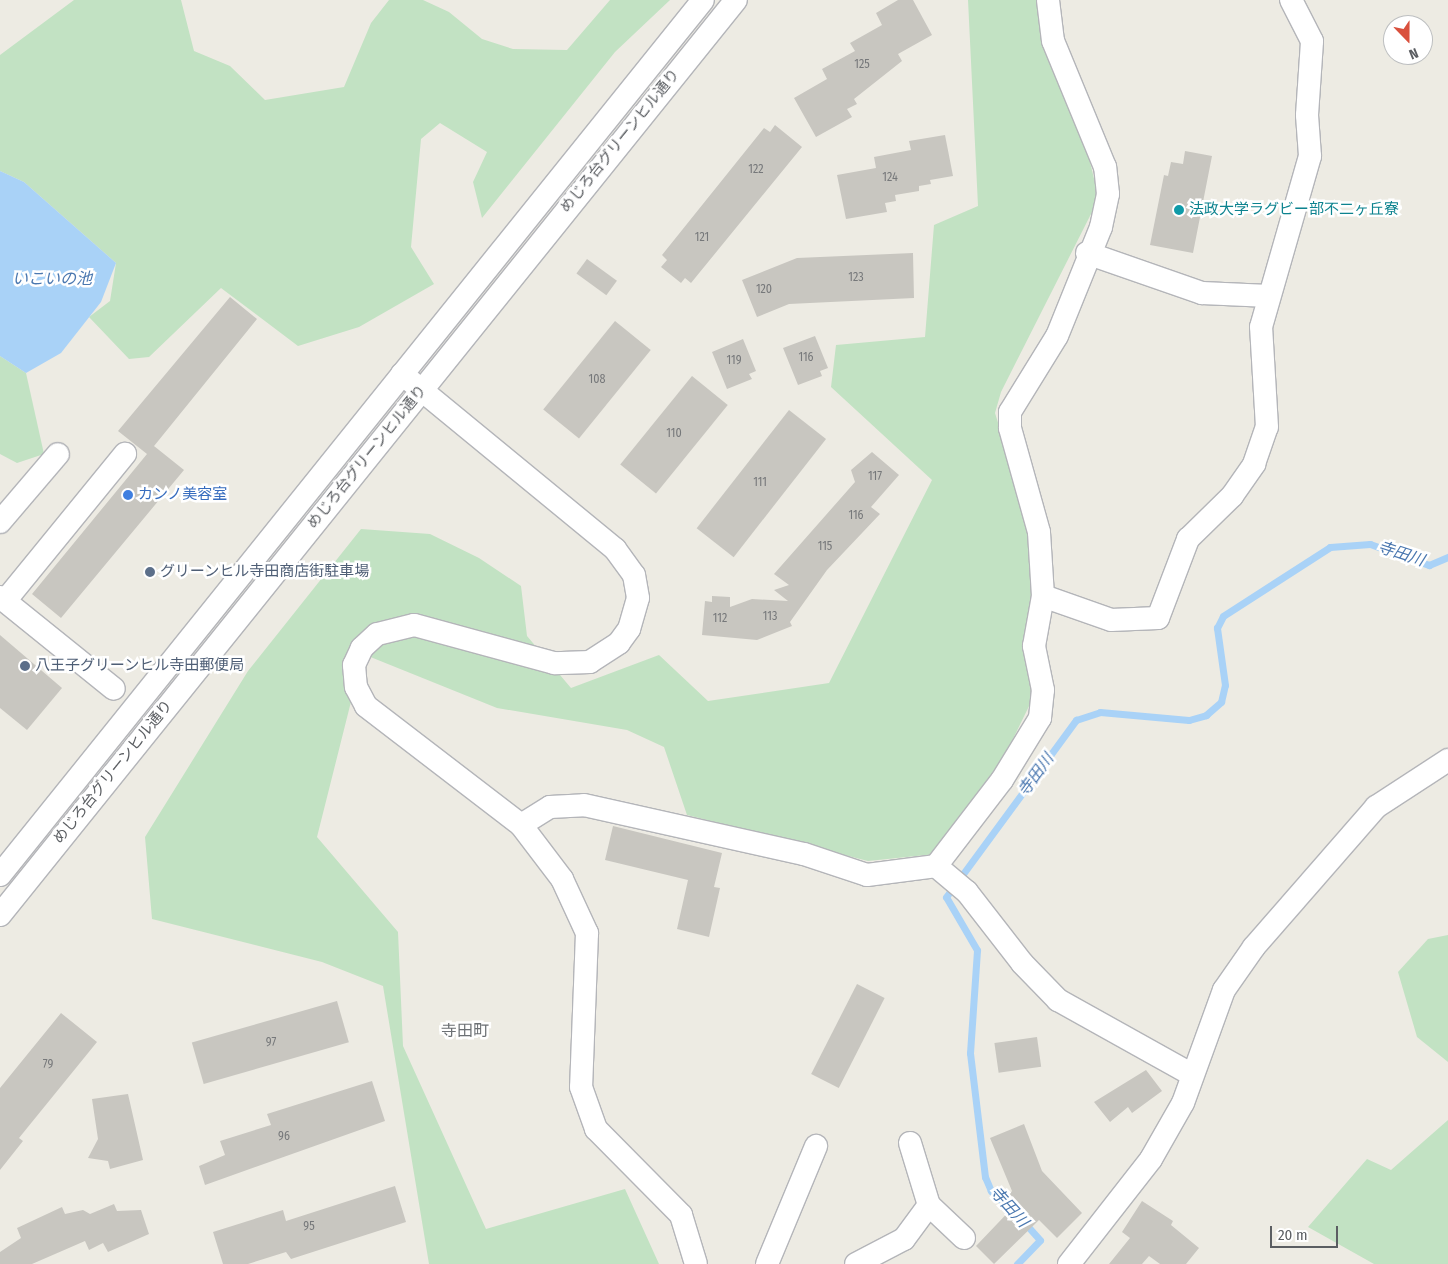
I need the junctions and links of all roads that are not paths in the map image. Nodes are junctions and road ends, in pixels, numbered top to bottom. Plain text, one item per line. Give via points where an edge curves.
1 (703, 0) edge
2 (736, 0) edge
3 (1048, 0) edge
4 (1291, 0) edge
5 (1087, 253) junction
6 (1269, 296) junction
7 (402, 374) junction
8 (419, 392) junction
9 (58, 454) dead end
10 (125, 454) dead end
11 (0, 522) edge
12 (1043, 596) junction
13 (2, 599) edge
14 (114, 689) dead end
15 (1448, 760) edge
16 (521, 825) junction
17 (941, 869) junction
18 (0, 875) edge
19 (0, 915) edge
20 (1191, 1074) junction
21 (910, 1143) dead end
22 (816, 1146) dead end
23 (928, 1205) junction
24 (964, 1238) dead end
25 (696, 1264) edge
26 (767, 1264) edge
27 (856, 1264) edge
28 (1069, 1264) edge

1 - 7 street, めじろ台グリーンヒル通り
2 - 8 street, めじろ台グリーンヒル通り
3 - 5 street via 1053,41 1104,167 1108,194 1101,227
4 - 6 street via 1312,41 1310,156
5 - 6 street via 1202,294
5 - 12 street via 1057,336 1010,412 1010,428 1039,532
6 - 12 street via 1261,327 1267,427 1254,464 1232,496 1188,539 1158,618 1111,620
7 - 8 street
7 - 18 street, めじろ台グリーンヒル通り
8 - 16 street via 615,550 634,576 638,598 629,629 619,643 590,662 554,664 414,625 377,634 362,648 354,665 356,687 366,706
8 - 19 street, めじろ台グリーンヒル通り
9 - 11 street
10 - 13 street
12 - 17 street via 1034,646 1043,690 1040,718
13 - 14 street
15 - 20 street via 1376,807 1254,947 1224,990
16 - 17 street via 550,806 584,805 804,854 867,875
16 - 25 street via 562,879 586,933 581,1087 596,1129 681,1215
17 - 20 street via 967,892 1022,963 1058,1000
20 - 28 street via 1183,1103 1152,1159
21 - 23 street
22 - 26 street
23 - 24 street
23 - 27 street via 904,1239

